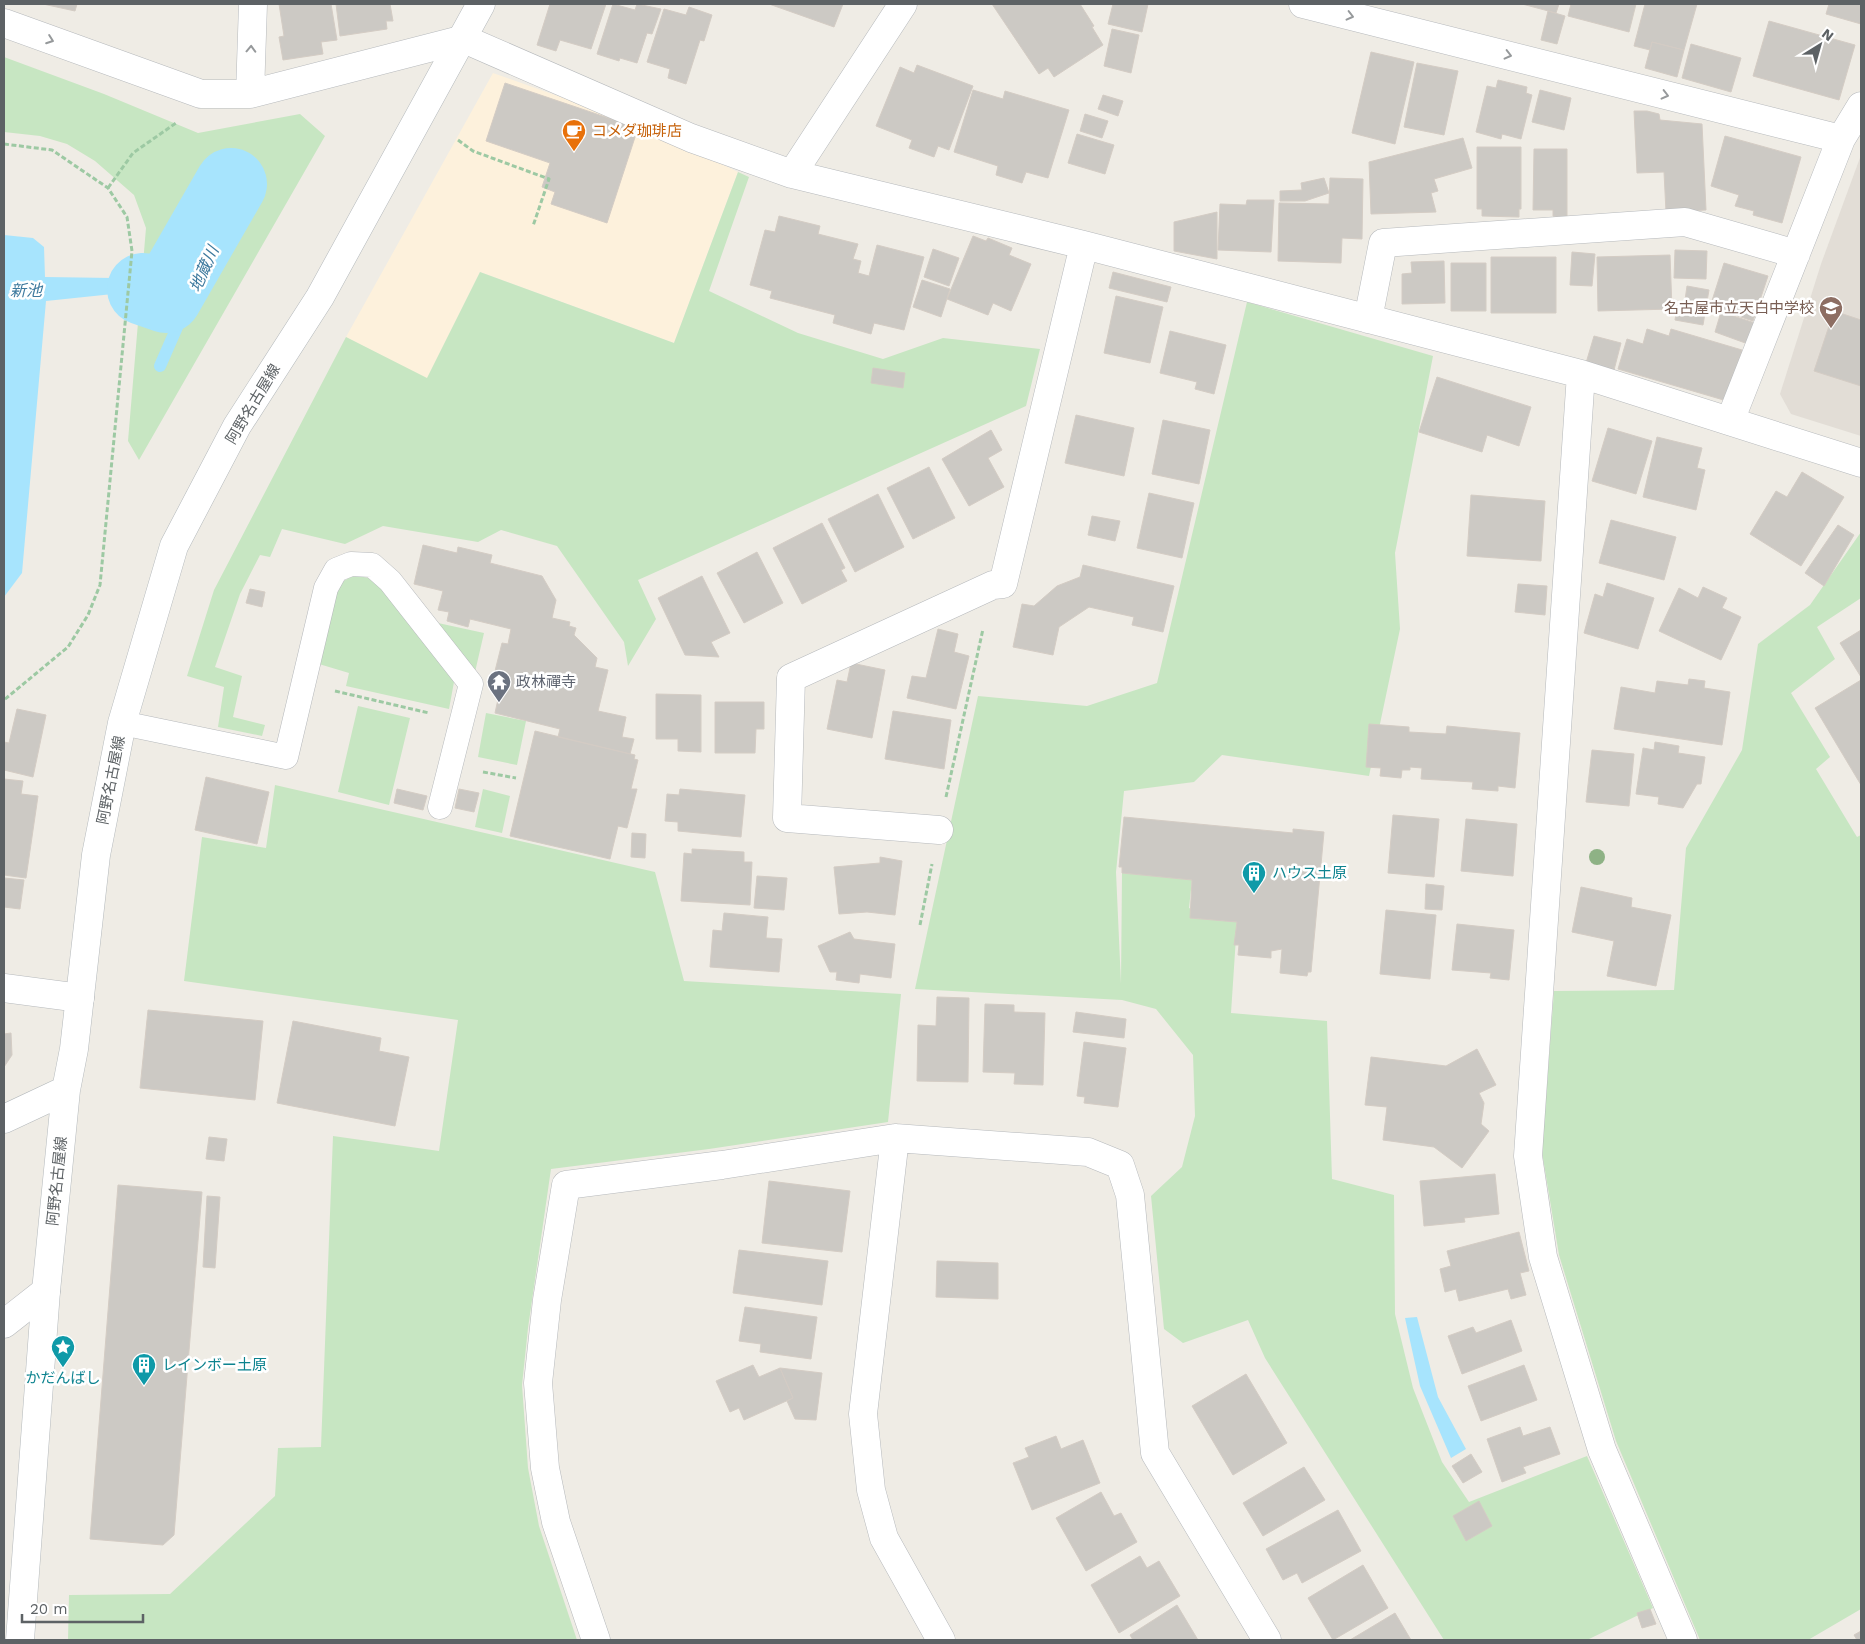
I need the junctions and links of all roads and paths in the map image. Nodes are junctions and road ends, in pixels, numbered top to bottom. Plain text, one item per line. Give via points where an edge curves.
1 (253, 4) edge
2 (481, 4) edge
3 (903, 4) edge
4 (1303, 4) edge
5 (4, 24) edge
6 (464, 39) junction
7 (250, 94) junction
8 (1861, 106) edge
9 (178, 122) dead end
10 (1841, 139) junction
11 (458, 140) dead end
12 (4, 144) edge
13 (792, 174) junction
14 (108, 188) junction
15 (532, 226) dead end
16 (1084, 245) junction
17 (1796, 254) junction
18 (1368, 319) junction
19 (1581, 374) junction
20 (1730, 421) junction
21 (1861, 462) edge
22 (993, 585) junction
23 (303, 683) junction
24 (4, 700) edge
25 (462, 721) junction
26 (122, 723) junction
27 (440, 807) dead end
28 (938, 830) junction
29 (920, 925) dead end
30 (4, 988) edge
31 (80, 998) junction
32 (66, 1090) junction
33 (4, 1119) edge
34 (895, 1138) junction
35 (46, 1291) junction
36 (4, 1324) edge
37 (20, 1640) edge
38 (596, 1640) edge
39 (941, 1640) edge
40 (1267, 1640) edge
41 (1683, 1640) edge

7 -> 1 street
2 - 6 street, 阿野名古屋線
3 - 13 street
4 -> 10 street
5 -> 7 street via 202,94
6 - 7 street
6 - 13 street via 691,138
6 - 26 street, 阿野名古屋線 via 320,297 237,426 174,546
8 - 10 street
9 - 14 path via 133,153
10 - 17 street
11 - 15 path via 473,151 549,179
12 - 14 path via 52,150
13 - 16 street
14 - 24 path via 127,217 132,251 100,585 88,615 68,647
16 - 18 street
16 - 22 street via 1003,584
17 - 18 street via 1685,222 1383,242
17 - 20 street
18 - 19 street
19 - 20 street
19 - 41 street via 1528,1156 1542,1257 1602,1450
20 - 21 street
22 - 28 path
22 - 28 street via 791,678 787,818
23 - 25 path
23 - 25 lane via 326,588 336,570 351,564 372,565 390,582 471,684
23 - 26 lane via 286,757
25 - 27 lane
26 - 31 street, 阿野名古屋線 via 96,855
28 - 29 path
30 - 31 street
31 - 32 street, 阿野名古屋線
32 - 33 street
32 - 35 street, 阿野名古屋線
34 - 38 street via 566,1185 547,1300 538,1383 545,1468 556,1522
34 - 39 street via 863,1414 871,1490 884,1538
34 - 40 street via 1088,1152 1120,1165 1130,1195 1155,1453
35 - 36 street
35 - 37 street, 阿野名古屋線

